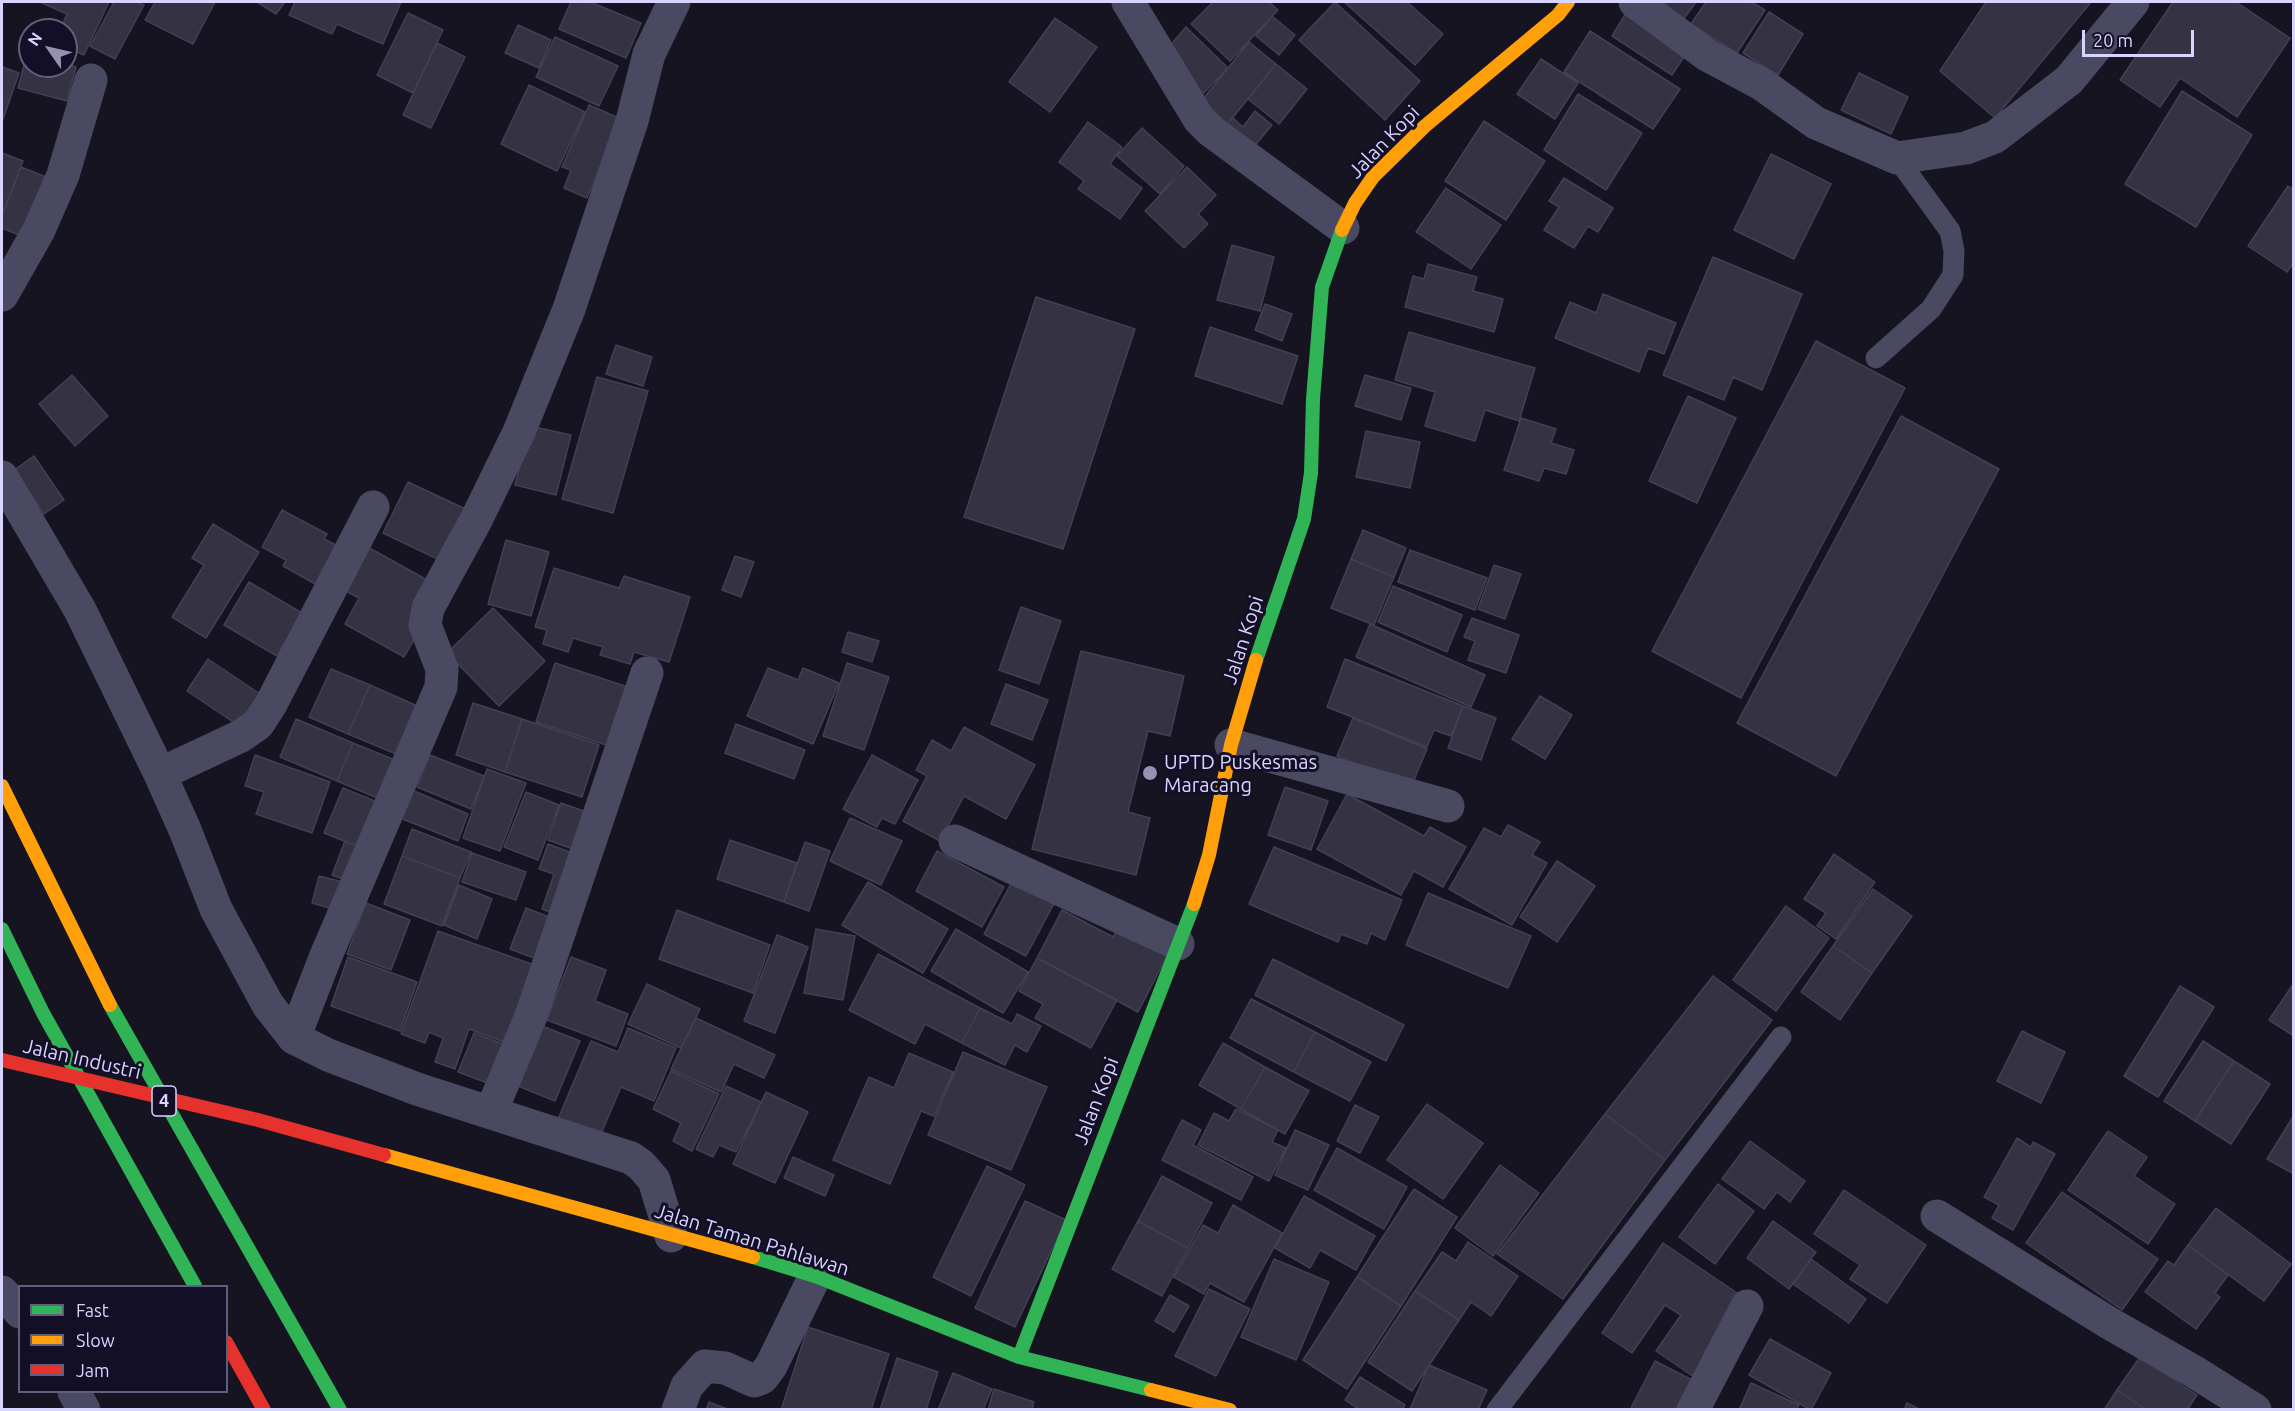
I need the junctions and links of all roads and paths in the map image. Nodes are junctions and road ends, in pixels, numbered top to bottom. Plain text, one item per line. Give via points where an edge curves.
1 (674, 2) edge
2 (1128, 2) edge
3 (1568, 2) edge
4 (1635, 2) edge
5 (2133, 2) edge
6 (91, 80) dead end
7 (1897, 158) junction
8 (1343, 228) junction
9 (2, 295) edge
10 (1876, 358) dead end
11 (2, 477) edge
12 (373, 507) dead end
13 (647, 673) dead end
14 (1231, 745) junction
15 (160, 774) junction
16 (2, 786) edge
17 (1448, 806) dead end
18 (955, 841) dead end
19 (2, 929) edge
20 (1178, 944) junction
21 (1781, 1037) dead end
22 (294, 1038) junction
23 (2, 1060) edge
24 (491, 1112) junction
25 (258, 1120) joint
26 (1937, 1216) dead end
27 (671, 1236) junction
28 (815, 1276) junction
29 (194, 1285) edge
30 (2, 1293) edge
31 (1747, 1306) dead end
32 (18, 1310) edge
33 (228, 1346) edge
34 (1018, 1357) junction
35 (75, 1393) edge
36 (84, 1410) edge
37 (264, 1410) edge
38 (340, 1410) edge
39 (678, 1410) edge
40 (1230, 1410) edge
41 (1497, 1410) edge
42 (1694, 1410) edge
43 (2255, 1410) edge

1 - 22 street via 649,54 632,121 569,309 519,432 428,608 425,625 442,669 441,687 324,958
2 - 8 street via 1199,119
3 - 8 main road, Jalan Kopi via 1558,15 1425,126 1373,177
4 - 7 street via 1707,55 1763,85 1816,123
5 - 7 street via 2069,80 1995,137 1966,148
6 - 9 street via 63,175 39,230
7 - 10 lane via 1950,231 1953,274 1931,309
8 - 14 main road, Jalan Kopi via 1322,287 1311,473 1304,519 1262,639
11 - 15 street via 80,610
12 - 15 street via 258,724
13 - 24 street via 531,1016
14 - 17 street
14 - 20 main road, Jalan Kopi via 1209,855
15 - 22 street via 216,909 268,1005
16 - 38 main road, 4 via 102,991
18 - 20 street
19 - 29 main road via 43,1013
20 - 34 main road, Jalan Kopi
21 - 41 lane
22 - 24 street via 406,1085
23 - 25 main road, Jalan Industri
24 - 27 street via 611,1150 636,1162 654,1180
25 - 27 main road, Jalan Taman Pahlawan
26 - 43 street
27 - 28 main road, Jalan Taman Pahlawan
28 - 34 main road, Jalan Taman Pahlawan
28 - 39 street via 762,1378 753,1381 724,1368 705,1366 687,1386
30 - 32 street
31 - 42 street
33 - 37 main road
34 - 40 main road, Jalan Taman Pahlawan
35 - 36 street

